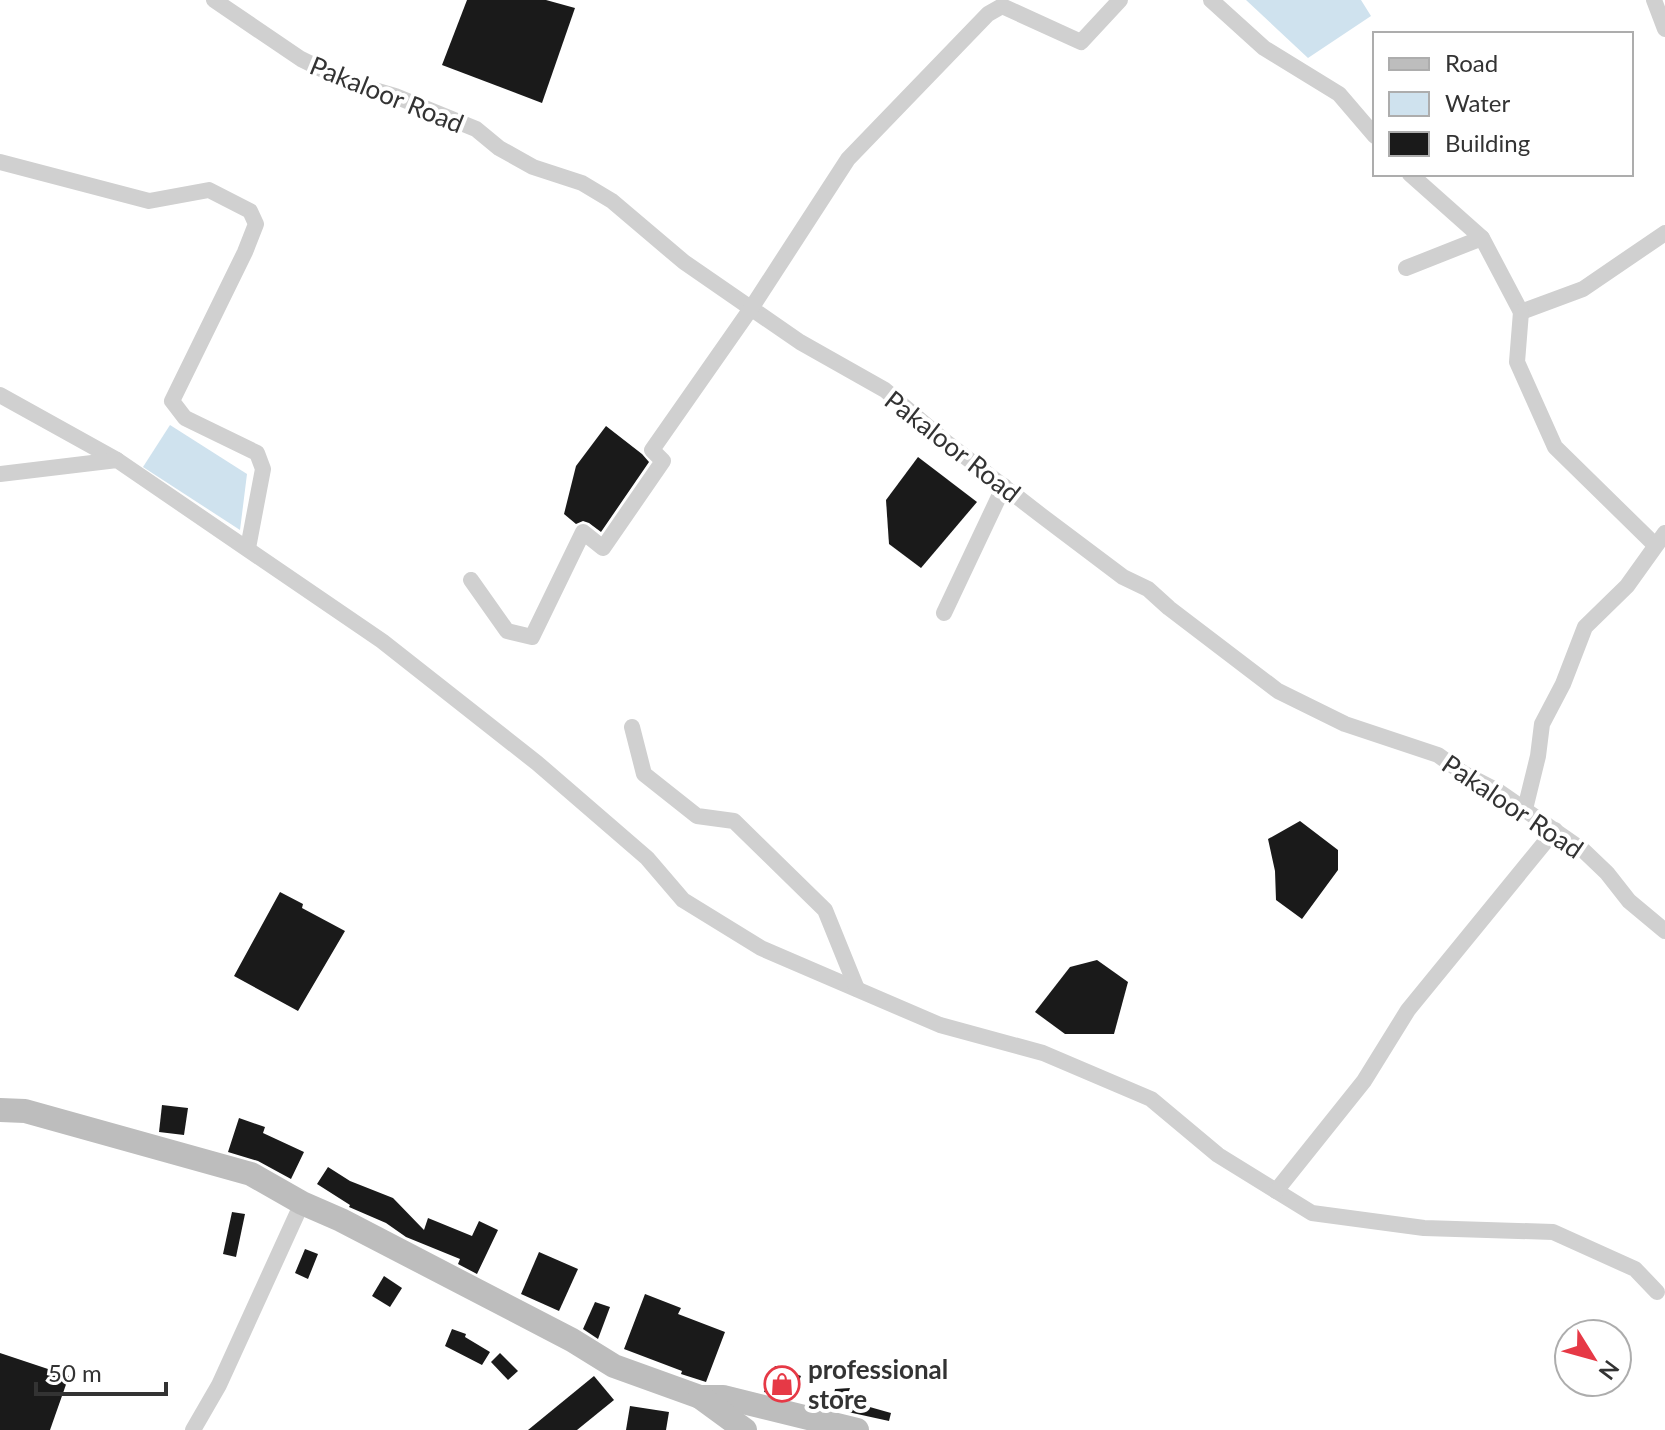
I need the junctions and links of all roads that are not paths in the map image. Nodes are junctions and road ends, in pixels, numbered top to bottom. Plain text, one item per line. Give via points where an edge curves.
1 (214, 0) edge
2 (1120, 0) edge
3 (1211, 0) edge
4 (1654, 0) edge
5 (1665, 29) edge
6 (1373, 134) edge
7 (0, 162) edge
8 (1412, 176) edge
9 (1665, 233) edge
10 (1482, 238) junction
11 (1406, 268) dead end
12 (752, 307) junction
13 (1521, 312) junction
14 (0, 395) edge
15 (117, 460) junction
16 (0, 474) edge
17 (1004, 486) junction
18 (1660, 539) edge
19 (248, 548) junction
20 (471, 580) dead end
21 (944, 613) dead end
22 (632, 727) dead end
23 (1525, 809) junction
24 (1555, 830) junction
25 (1665, 931) edge
26 (857, 989) junction
27 (0, 1110) edge
28 (1276, 1191) junction
29 (302, 1203) junction
30 (1657, 1292) dead end
31 (700, 1397) junction
32 (739, 1427) edge
33 (193, 1430) edge
34 (857, 1430) edge

1 - 12 street, Pakaloor Road via 325,71 476,129 533,167 582,183
2 - 12 street via 1081,42 1002,6 988,14 848,159
3 - 6 street via 1264,48 1339,94
4 - 5 street
7 - 19 street via 149,201 209,190 250,211 256,224 245,252 172,401 185,418 257,453 263,469
8 - 10 street
9 - 13 street via 1583,289
10 - 11 street
10 - 13 street
12 - 17 street, Pakaloor Road via 800,342 885,390
12 - 20 street via 652,450 663,461 603,548 583,532 532,637 507,631
13 - 18 street via 1517,362 1555,447
14 - 15 street
15 - 16 street
15 - 19 street
17 - 21 street
17 - 23 street, Pakaloor Road via 1278,691 1345,724 1438,755
18 - 23 street via 1627,586 1585,627 1542,724
19 - 26 street via 382,641 537,763 647,858 683,900 761,948
22 - 26 street via 644,774 697,816 734,821 825,910
23 - 24 street, Pakaloor Road
24 - 25 street, Pakaloor Road via 1584,851
24 - 28 street via 1408,1010 1364,1081
26 - 28 street via 940,1025 1043,1053 1151,1099 1218,1155
27 - 29 main road via 25,1111 251,1174
28 - 30 street via 1312,1213 1424,1228 1553,1232 1635,1269
29 - 31 main road via 614,1366
29 - 33 street
31 - 32 main road
31 - 34 main road via 723,1397

